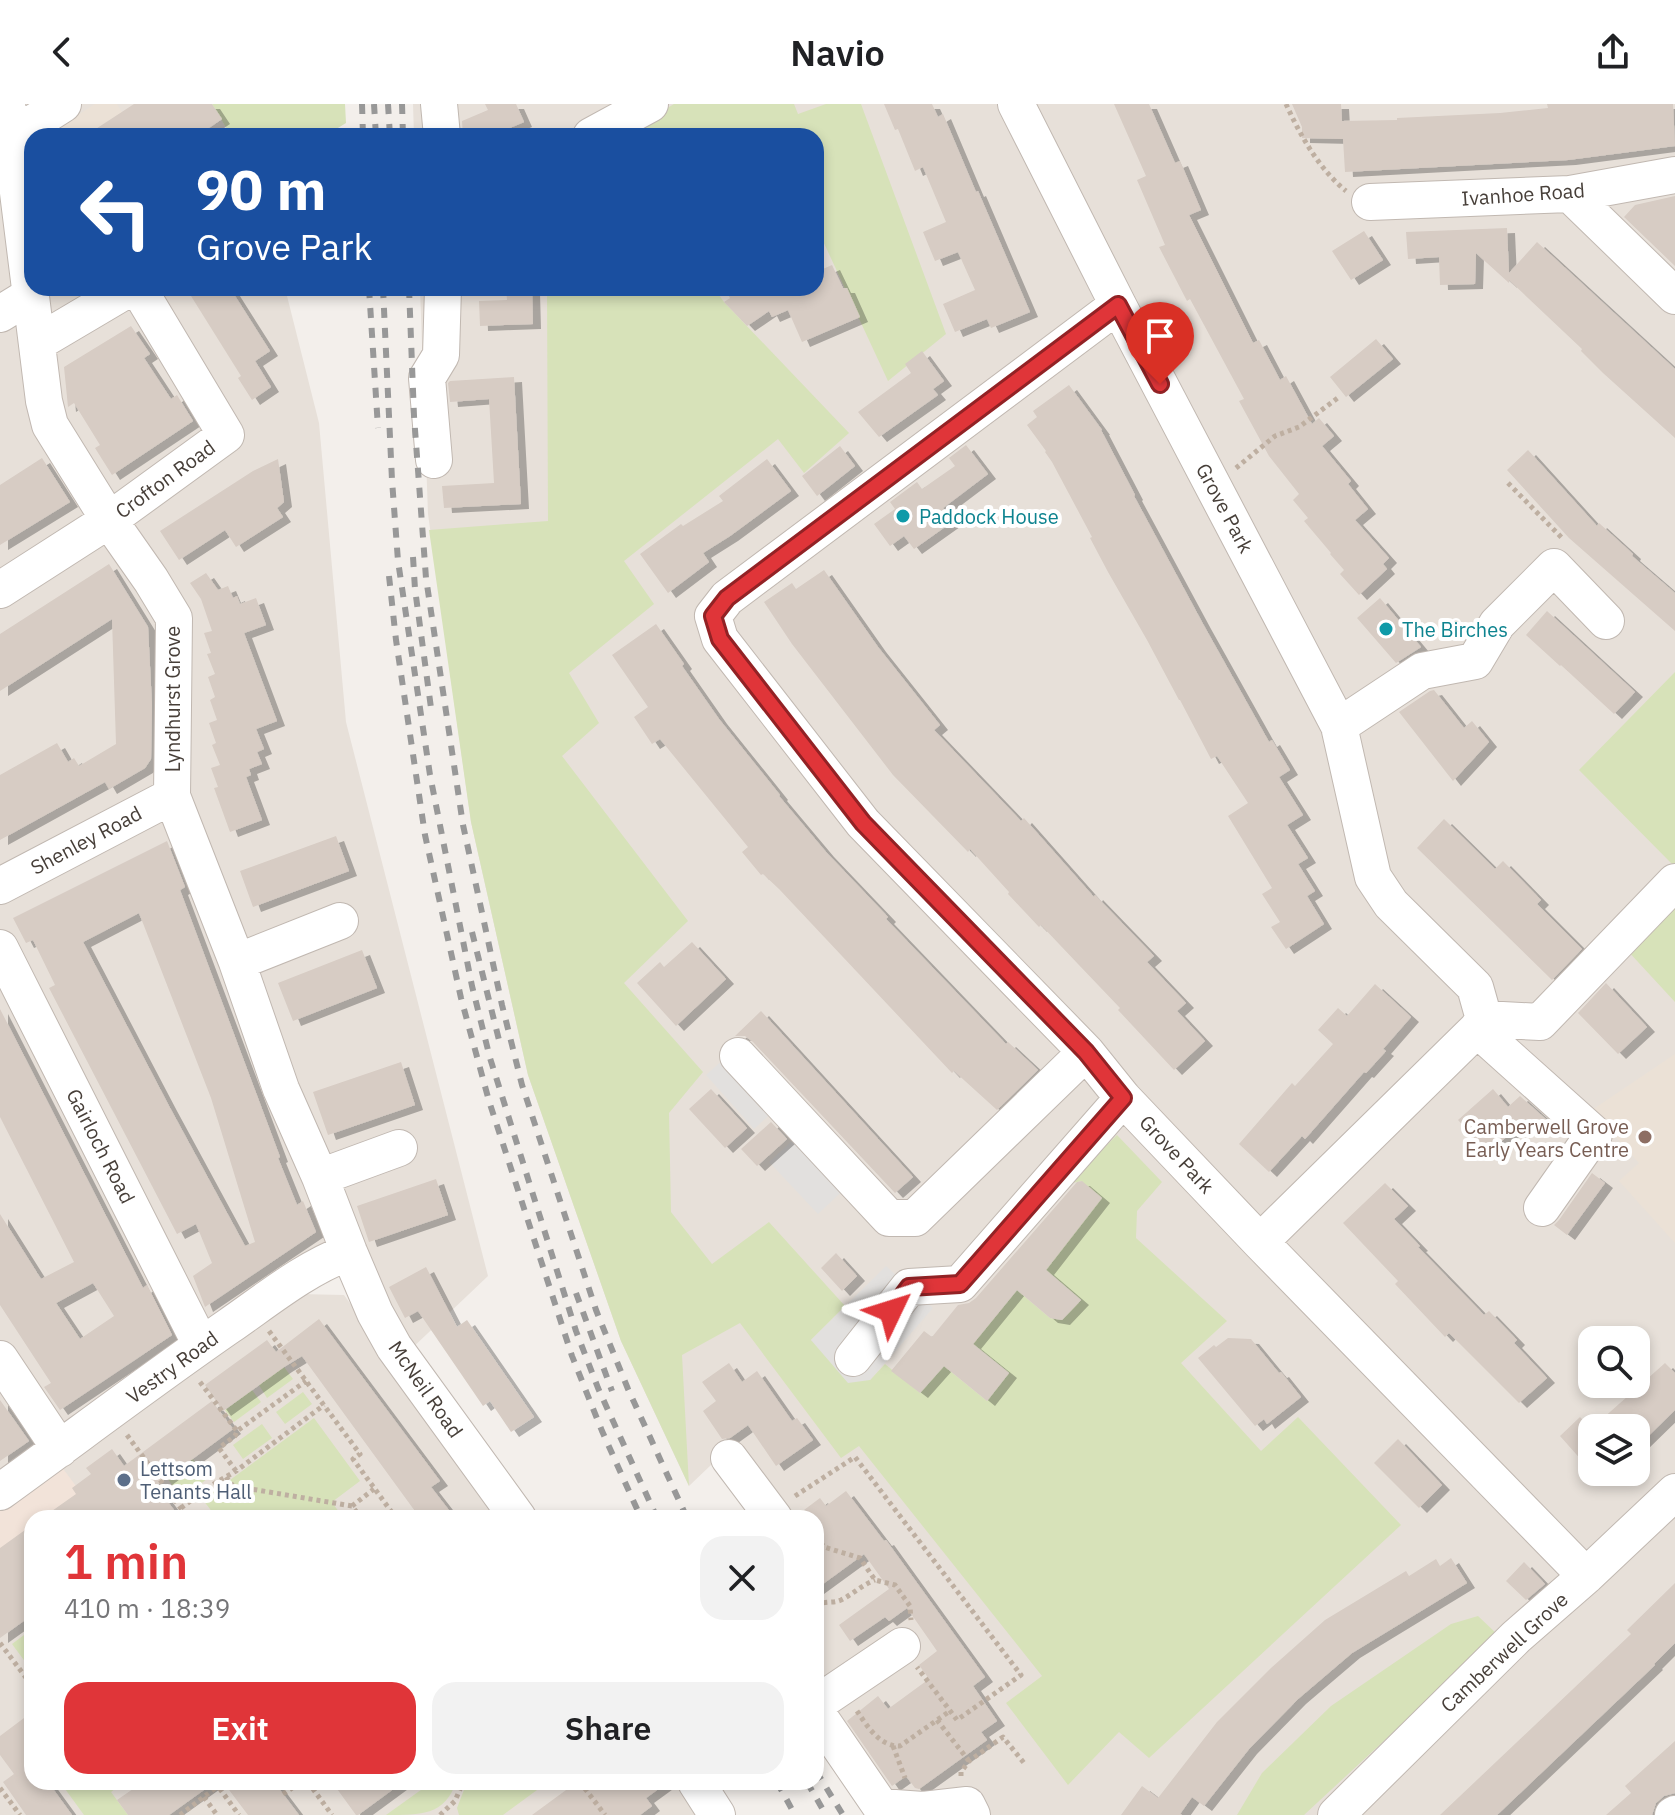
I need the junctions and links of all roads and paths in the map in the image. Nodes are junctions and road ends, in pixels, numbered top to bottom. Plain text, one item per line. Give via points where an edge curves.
1 (63, 104) edge
2 (439, 104) edge
3 (650, 104) edge
4 (1016, 104) edge
5 (1286, 104) edge
6 (9, 120) edge
7 (441, 128) edge
8 (606, 128) edge
9 (1675, 175) edge
10 (1570, 194) junction
11 (1370, 202) joint
12 (24, 239) edge
13 (29, 296) edge
14 (31, 296) edge
15 (116, 296) edge
16 (143, 296) edge
17 (443, 296) edge
18 (1675, 296) edge
19 (1118, 305) junction
20 (0, 314) edge
21 (37, 343) junction
22 (1339, 397) dead end
23 (434, 460) dead end
24 (1508, 483) dead end
25 (1213, 486) junction
26 (109, 520) junction
27 (1554, 567) junction
28 (0, 590) edge
29 (1606, 621) dead end
30 (1339, 726) junction
31 (172, 796) junction
32 (1675, 882) edge
33 (0, 886) edge
34 (340, 921) dead end
35 (0, 948) edge
36 (237, 962) junction
37 (1480, 1024) junction
38 (1086, 1052) junction
39 (738, 1056) dead end
40 (1123, 1098) junction
41 (399, 1148) dead end
42 (320, 1177) junction
43 (1542, 1208) dead end
44 (1260, 1242) junction
45 (349, 1252) junction
46 (253, 1309) junction
47 (201, 1345) junction
48 (853, 1358) dead end
49 (0, 1359) edge
50 (306, 1381) junction
51 (213, 1400) dead end
52 (324, 1405) junction
53 (237, 1431) junction
54 (131, 1439) dead end
55 (60, 1449) junction
56 (729, 1458) dead end
57 (236, 1471) junction
58 (226, 1477) junction
59 (374, 1489) junction
60 (0, 1492) edge
61 (1675, 1492) edge
62 (352, 1506) junction
63 (181, 1508) joint
64 (355, 1510) edge
65 (390, 1510) edge
66 (512, 1510) edge
67 (768, 1510) edge
68 (779, 1510) edge
69 (824, 1547) edge
70 (1586, 1576) junction
71 (875, 1580) junction
72 (824, 1601) edge
73 (0, 1643) edge
74 (902, 1646) junction
75 (24, 1675) edge
76 (824, 1701) edge
77 (950, 1711) junction
78 (937, 1720) junction
79 (969, 1761) junction
80 (1024, 1763) dead end
81 (0, 1788) edge
82 (211, 1790) edge
83 (221, 1790) edge
84 (289, 1790) edge
85 (314, 1790) edge
86 (460, 1790) edge
87 (586, 1790) edge
88 (283, 1794) dead end
89 (204, 1797) junction
90 (970, 1810) edge
91 (20, 1815) edge
92 (180, 1815) edge
93 (217, 1815) edge
94 (239, 1815) edge
95 (332, 1815) edge
96 (440, 1815) edge
97 (605, 1815) edge
98 (1336, 1815) edge

1 - 6 street
2 - 7 street
3 - 8 street
4 - 19 street, Grove Park
5 - 11 path via 1332,179
6 - 12 street, Lyndhurst Grove
9 - 10 street, Ivanhoe Road
10 - 11 street, Ivanhoe Road
10 - 18 street
13 - 20 street
14 - 21 street, Lyndhurst Grove
15 - 21 street
16 - 26 street, Crofton Road via 226,435
17 - 23 street via 441,355 427,378
19 - 25 street, Grove Park
19 - 38 street, Grove Park via 727,598 713,616 720,639 863,823
21 - 26 street, Lyndhurst Grove via 50,425
22 - 25 path via 1299,427 1275,436
24 - 27 path via 1567,544
25 - 30 street, Grove Park
26 - 28 street, Crofton Road
26 - 31 street, Lyndhurst Grove via 174,618
27 - 29 street
27 - 30 street via 1497,624 1475,661 1422,671
30 - 37 street, Grove Park via 1373,877 1391,904 1475,987
31 - 33 street, Shenley Road
31 - 36 street, Lyndhurst Grove
32 - 37 street via 1540,1022
34 - 36 street
35 - 47 street, Gairloch Road
36 - 42 street, Lyndhurst Grove via 281,1089
37 - 43 street via 1594,1134
37 - 44 street
38 - 39 street via 915,1218 889,1218
38 - 40 street, Grove Park
40 - 44 street, Grove Park
40 - 48 street via 960,1284 909,1287
41 - 42 street
42 - 45 street, Lyndhurst Grove
44 - 70 street, Grove Park
45 - 46 street, Vestry Road via 302,1274
45 - 66 street, McNeil Road via 394,1347
46 - 47 street, Vestry Road
46 - 50 path
47 - 55 street, Vestry Road
49 - 55 street
50 - 52 path
50 - 53 path
51 - 53 path
52 - 57 path
52 - 59 path via 360,1454 353,1459
53 - 57 path via 219,1448
54 - 63 path
55 - 60 street, Vestry Road
56 - 67 street
57 - 58 path
58 - 62 path via 233,1486
58 - 63 path
59 - 62 path
59 - 65 path
61 - 70 street, Camberwell Grove
62 - 64 path
68 - 77 path via 855,1457 1021,1675 957,1720
69 - 71 path via 860,1558
70 - 98 street, Camberwell Grove via 1516,1637
71 - 72 path via 837,1602
71 - 74 path via 895,1585 910,1606 913,1637
73 - 75 path
74 - 76 street
74 - 77 path
76 - 78 path via 893,1746
76 - 90 street via 881,1807
77 - 78 path
78 - 79 path
79 - 80 path via 1003,1737
79 - 90 path via 961,1772
81 - 91 path
82 - 89 path
83 - 94 path
84 - 88 path
85 - 95 path
86 - 96 path
87 - 97 path
89 - 92 path
89 - 93 path

